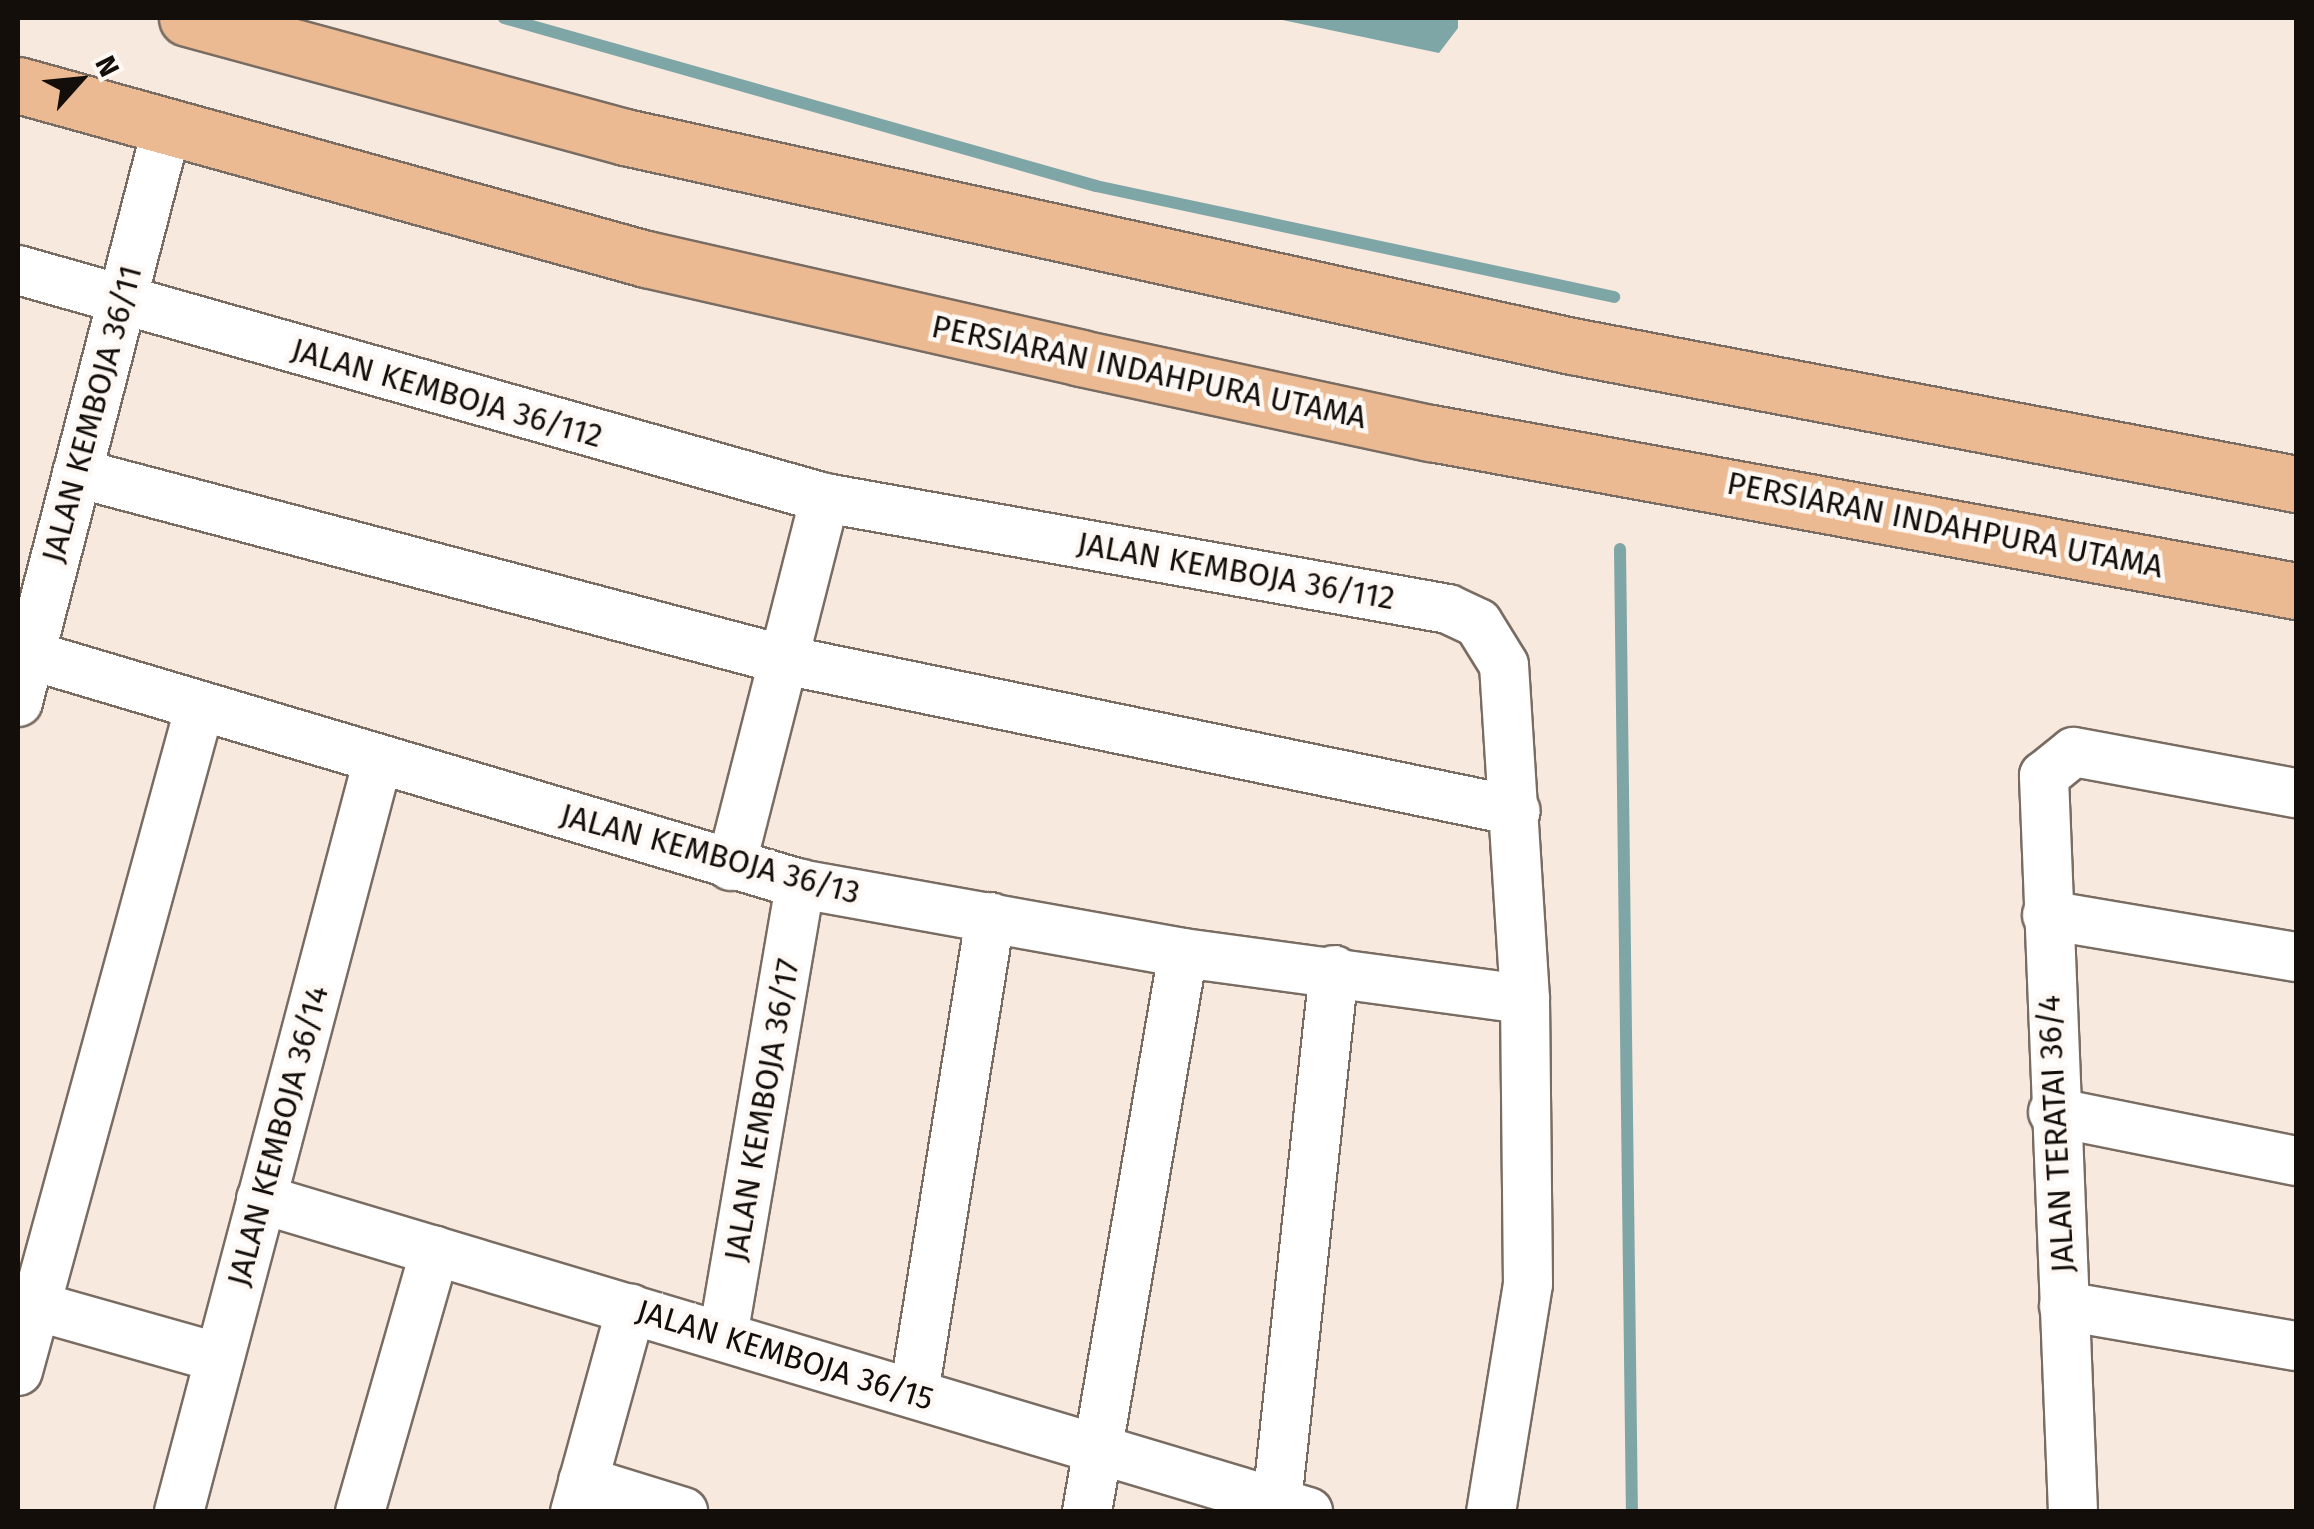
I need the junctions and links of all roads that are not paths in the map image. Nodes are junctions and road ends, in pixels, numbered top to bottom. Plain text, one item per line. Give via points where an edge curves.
1 (187, 18) edge
2 (18, 85) edge
3 (167, 127) junction
4 (18, 270) edge
5 (122, 301) junction
6 (77, 473) junction
7 (2296, 484) edge
8 (825, 498) junction
9 (2296, 592) edge
10 (30, 655) junction
11 (785, 660) junction
12 (18, 702) edge
13 (200, 706) junction
14 (378, 760) junction
15 (2296, 793) edge
16 (1516, 811) junction
17 (732, 866) junction
18 (800, 884) junction
19 (2048, 915) junction
20 (990, 916) junction
21 (1183, 952) junction
22 (2296, 957) edge
23 (1334, 970) junction
24 (1525, 998) junction
25 (2053, 1112) junction
26 (2296, 1161) edge
27 (261, 1199) junction
28 (435, 1250) junction
29 (26, 1304) edge
30 (2064, 1306) junction
31 (631, 1309) junction
32 (723, 1336) junction
33 (2296, 1346) edge
34 (219, 1358) junction
35 (18, 1372) edge
36 (914, 1394) junction
37 (1104, 1450) junction
38 (579, 1496) edge
39 (1293, 1507) edge
40 (2085, 1509) edge
41 (179, 1512) edge
42 (360, 1512) edge
43 (683, 1512) edge
44 (1087, 1512) edge
45 (1491, 1512) edge

1 - 7 main road via 702,154 1572,346
2 - 3 main road, PERSIARAN INDAHPURA UTAMA
3 - 5 street, JALAN KEMBOJA 36/11
3 - 9 main road, PERSIARAN INDAHPURA UTAMA via 646,259 1080,358 1431,433
4 - 5 street, JALAN KEMBOJA 36/112
5 - 6 street, JALAN KEMBOJA 36/11
5 - 8 street, JALAN KEMBOJA 36/112
6 - 10 street, JALAN KEMBOJA 36/11
6 - 11 street
8 - 11 street
8 - 16 street, JALAN KEMBOJA 36/112 via 1464,614 1504,665
10 - 12 street, JALAN KEMBOJA 36/11
10 - 13 street, JALAN KEMBOJA 36/13
11 - 16 street
11 - 17 street
13 - 14 street, JALAN KEMBOJA 36/13
13 - 29 street
14 - 17 street, JALAN KEMBOJA 36/13
14 - 27 street, JALAN KEMBOJA 36/14
15 - 19 street, JALAN TERATAI 36/4 via 2074,752 2056,760 2044,776
16 - 24 street, JALAN KEMBOJA 36/112
17 - 18 street, JALAN KEMBOJA 36/13
18 - 20 street, JALAN KEMBOJA 36/13
18 - 32 street, JALAN KEMBOJA 36/17
19 - 22 street
19 - 25 street, JALAN TERATAI 36/4
20 - 21 street, JALAN KEMBOJA 36/13
20 - 36 street
21 - 23 street, JALAN KEMBOJA 36/13
21 - 37 street
23 - 24 street, JALAN KEMBOJA 36/13
23 - 39 street
24 - 45 street, JALAN KEMBOJA 36/112 via 1528,1284
25 - 26 street
25 - 30 street, JALAN TERATAI 36/4
27 - 28 street, JALAN KEMBOJA 36/15
27 - 34 street, JALAN KEMBOJA 36/14
28 - 31 street, JALAN KEMBOJA 36/15
28 - 42 street
29 - 34 street
29 - 35 street
30 - 33 street
30 - 40 street, JALAN TERATAI 36/4
31 - 32 street, JALAN KEMBOJA 36/15
31 - 38 street
32 - 36 street, JALAN KEMBOJA 36/15
34 - 41 street, JALAN KEMBOJA 36/14
36 - 37 street, JALAN KEMBOJA 36/15
37 - 39 street, JALAN KEMBOJA 36/15
37 - 44 street
38 - 43 street

